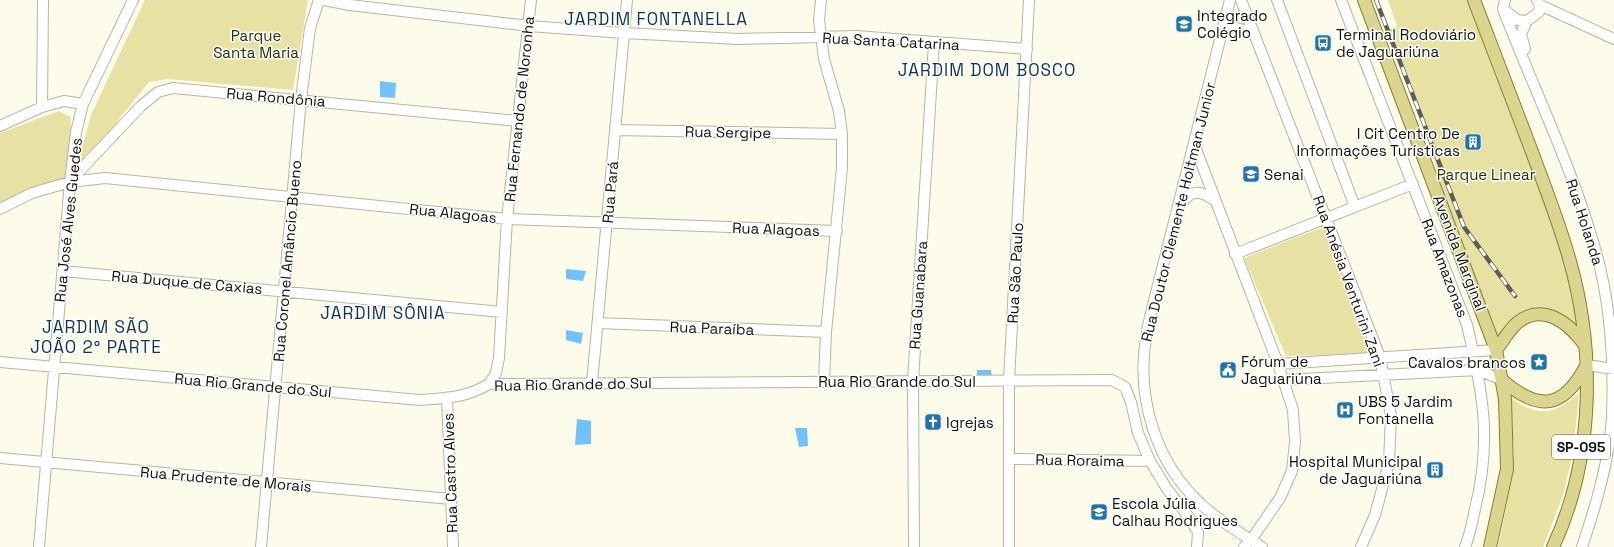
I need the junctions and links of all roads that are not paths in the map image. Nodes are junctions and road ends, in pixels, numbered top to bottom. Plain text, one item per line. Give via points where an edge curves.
1 (43, 0) edge
2 (133, 0) edge
3 (319, 0) edge
4 (324, 0) edge
5 (366, 0) edge
6 (531, 0) edge
7 (627, 0) edge
8 (821, 0) edge
9 (1029, 0) edge
10 (1230, 0) edge
11 (1241, 0) edge
12 (1277, 0) edge
13 (1341, 0) edge
14 (1364, 0) edge
15 (1474, 0) edge
16 (1538, 1) edge
17 (1503, 3) edge
18 (350, 5) junction
19 (1527, 21) junction
20 (1224, 25) junction
21 (529, 26) junction
22 (1253, 32) junction
23 (624, 33) junction
24 (821, 37) junction
25 (1614, 39) edge
26 (934, 43) junction
27 (1027, 49) junction
28 (1529, 69) junction
29 (301, 99) junction
30 (83, 104) junction
31 (42, 107) junction
32 (518, 121) junction
33 (0, 126) edge
34 (615, 130) junction
35 (842, 134) junction
36 (1194, 144) junction
37 (70, 181) junction
38 (1412, 184) junction
39 (292, 196) junction
40 (1214, 200) junction
41 (1355, 207) junction
42 (1177, 208) junction
43 (0, 210) edge
44 (507, 219) junction
45 (1326, 219) junction
46 (607, 223) junction
47 (837, 231) junction
48 (1235, 254) junction
49 (63, 271) junction
50 (284, 291) junction
51 (502, 312) junction
52 (598, 323) junction
53 (826, 332) junction
54 (1584, 344) junction
55 (1496, 350) junction
56 (1474, 352) junction
57 (1380, 357) junction
58 (0, 362) edge
59 (1278, 364) junction
60 (1587, 364) junction
61 (54, 367) junction
62 (1613, 369) edge
63 (1478, 370) junction
64 (1383, 375) junction
65 (1284, 380) junction
66 (1502, 380) junction
67 (913, 381) junction
68 (1009, 381) junction
69 (824, 382) junction
70 (592, 383) junction
71 (489, 384) junction
72 (276, 387) junction
73 (447, 398) junction
74 (0, 458) edge
75 (1010, 459) junction
76 (1150, 461) junction
77 (46, 462) junction
78 (267, 483) junction
79 (451, 499) junction
80 (1248, 544) edge
81 (38, 547) edge
82 (261, 547) edge
83 (453, 547) edge
84 (914, 547) edge
85 (1009, 547) edge
86 (1197, 547) edge
87 (1262, 547) edge
88 (1361, 547) edge
89 (1464, 547) edge
90 (1490, 547) edge
91 (1553, 547) edge
92 (1582, 547) edge

1 - 31 street
2 - 30 street, Rua José Alves Guedes
3 - 29 street, Rua Coronel Amâncio Bueno via 310,28
4 - 18 street, Rua Santa Catarina
5 - 18 street
6 - 21 street, Rua Fernando de Noronha
7 - 23 street, Rua Pará
8 - 24 street
9 - 27 street, Rua São Paulo
10 - 20 street, Rua Doutor Clemente Holtman Junior
11 - 22 street, Rua Anésia Venturini Zani
12 - 41 street, Rua Anésia Venturini Zani
13 - 38 street, Rua Amazonas
14 - 55 main road, Avenida Marginal
15 - 54 main road, SP-095 via 1569,258
16 - 19 street via 1539,12
16 - 25 street
17 - 19 street via 1509,16
17 - 28 street
18 - 21 street, Rua Santa Catarina
19 - 28 street via 1521,34
20 - 22 street
20 - 36 street, Rua Doutor Clemente Holtman Junior
21 - 23 street, Rua Santa Catarina
21 - 32 street, Rua Fernando de Noronha
22 - 45 street, Rua Anésia Venturini Zani
23 - 24 street, Rua Santa Catarina via 738,38
23 - 34 street, Rua Pará
24 - 26 street, Rua Santa Catarina via 856,36
24 - 35 street
26 - 27 street, Rua Santa Catarina
26 - 67 street, Rua Guanabara
27 - 68 street, Rua São Paulo
28 - 62 street, Rua Holanda via 1597,253 1607,303
29 - 32 street, Rua Rondônia
29 - 37 street, Rua Rondônia via 173,88 158,92 141,106
29 - 39 street, Rua Coronel Amâncio Bueno
30 - 31 street via 64,101
30 - 37 street, Rua José Alves Guedes via 76,132
31 - 33 street
32 - 44 street, Rua Fernando de Noronha
34 - 35 street, Rua Sergipe
34 - 46 street, Rua Pará
35 - 47 street
36 - 40 street
36 - 42 street, Rua Doutor Clemente Holtman Junior
37 - 39 street, Rua Alagoas via 104,178
37 - 43 street, Rua Alagoas via 32,193
37 - 49 street, Rua José Alves Guedes
38 - 41 street
38 - 56 street, Rua Amazonas via 1467,325
39 - 44 street, Rua Alagoas
39 - 50 street, Rua Coronel Amâncio Bueno
40 - 42 street via 1205,193 1196,192 1187,196
40 - 48 street
41 - 45 street
42 - 80 street, Rua Doutor Clemente Holtman Junior via 1146,339 1145,396 1151,425 1164,456 1180,481 1202,506
44 - 46 street, Rua Alagoas
44 - 51 street, Rua Fernando de Noronha
45 - 48 street
45 - 57 street, Rua Anésia Venturini Zani
46 - 47 street, Rua Alagoas
46 - 52 street, Rua Pará
47 - 53 street
48 - 59 street
49 - 50 street, Rua Duque de Caxias
49 - 61 street, Rua José Alves Guedes
50 - 51 street, Rua Duque de Caxias
50 - 72 street, Rua Coronel Amâncio Bueno
51 - 71 street, Rua Fernando de Noronha via 499,358 496,373
52 - 53 street, Rua Paraíba
52 - 70 street, Rua Pará
53 - 69 street
54 - 55 main road via 1573,329 1559,319 1545,314 1530,316 1517,323
54 - 60 main road, SP-095
55 - 56 street
55 - 66 main road
56 - 57 street
56 - 63 street, Rua Amazonas
57 - 59 street
57 - 64 street, Rua Anésia Venturini Zani
58 - 61 street, Rua Rio Grande do Sul
59 - 65 street
60 - 62 street
60 - 66 main road via 1576,384 1566,395 1544,401 1530,399 1516,392
60 - 91 main road, SP-095 via 1587,412 1581,447 1571,498
61 - 72 street, Rua Rio Grande do Sul
61 - 77 street, Rua José Alves Guedes
62 - 92 street, Rua Holanda via 1612,418 1606,457 1598,496
63 - 64 street
63 - 66 street
63 - 89 street, Rua Amazonas via 1484,426 1482,479
64 - 65 street
64 - 88 street, Rua Anésia Venturini Zani via 1391,416 1389,463 1376,515
65 - 80 street via 1293,410 1295,442 1292,471 1280,498
66 - 90 main road via 1506,406 1507,469
67 - 68 street, Rua Rio Grande do Sul
67 - 69 street, Rua Rio Grande do Sul
67 - 84 street, Rua Guanabara
68 - 75 street, Rua São Paulo
68 - 76 street, Rua Rio Grande do Sul via 1112,380 1125,387 1138,433
69 - 70 street, Rua Rio Grande do Sul
70 - 71 street, Rua Rio Grande do Sul
71 - 73 street, Rua Rio Grande do Sul via 473,393
72 - 73 street, Rua Rio Grande do Sul via 420,400
72 - 78 street, Rua Coronel Amâncio Bueno
73 - 79 street, Rua Castro Alves
74 - 77 street, Rua Prudente de Morais
75 - 76 street, Rua Roraima
75 - 85 street, Rua São Paulo
76 - 86 street via 1198,532
77 - 78 street, Rua Prudente de Morais
77 - 81 street, Rua José Alves Guedes
78 - 79 street, Rua Prudente de Morais
78 - 82 street, Rua Coronel Amâncio Bueno
79 - 83 street, Rua Castro Alves
80 - 87 street, Rua Doutor Clemente Holtman Junior

